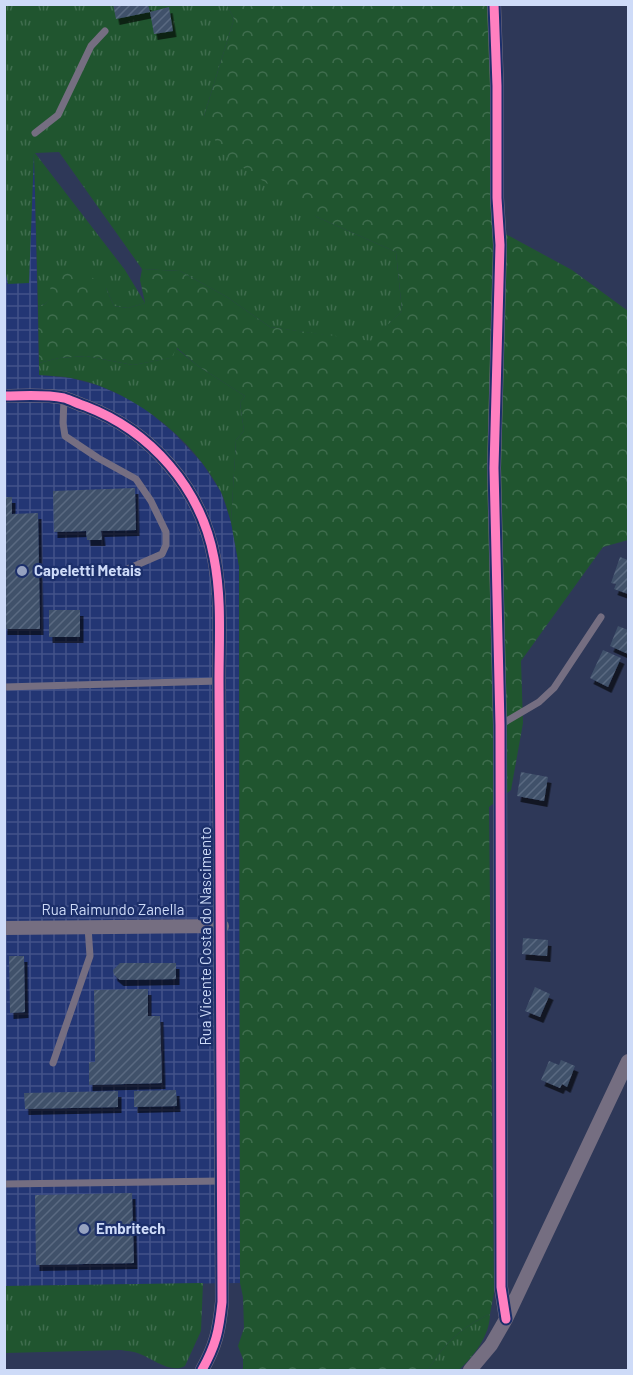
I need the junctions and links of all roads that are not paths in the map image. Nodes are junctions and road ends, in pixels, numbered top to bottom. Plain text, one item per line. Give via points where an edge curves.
1 (494, 4) edge
2 (105, 32) dead end
3 (35, 133) dead end
4 (4, 396) edge
5 (64, 399) junction
6 (123, 571) dead end
7 (601, 617) dead end
8 (219, 681) junction
9 (4, 687) edge
10 (500, 725) junction
11 (222, 926) junction
12 (88, 927) junction
13 (4, 928) edge
14 (628, 1061) edge
15 (53, 1063) dead end
16 (625, 1074) edge
17 (222, 1180) junction
18 (4, 1184) edge
19 (506, 1319) junction
20 (202, 1371) edge
21 (470, 1371) edge

1 - 10 street via 500,246 494,468
2 - 3 lane via 91,46 58,115
4 - 5 street, Rua Vicente Costa do Nascimento
5 - 6 lane via 65,436 136,479 166,532 162,554
5 - 8 street, Rua Vicente Costa do Nascimento via 108,415 146,439 176,472 194,500 207,528 214,559
7 - 10 lane via 554,688 539,702
8 - 9 lane
8 - 11 street, Rua Vicente Costa do Nascimento
10 - 19 street via 501,1287
11 - 12 street, Rua Raimundo Zanella
11 - 17 street, Rua Vicente Costa do Nascimento
12 - 13 street, Rua Raimundo Zanella
12 - 15 lane via 90,956
14 - 16 street
16 - 19 street
17 - 18 lane
17 - 20 street, Rua Vicente Costa do Nascimento via 220,1328
19 - 21 street

